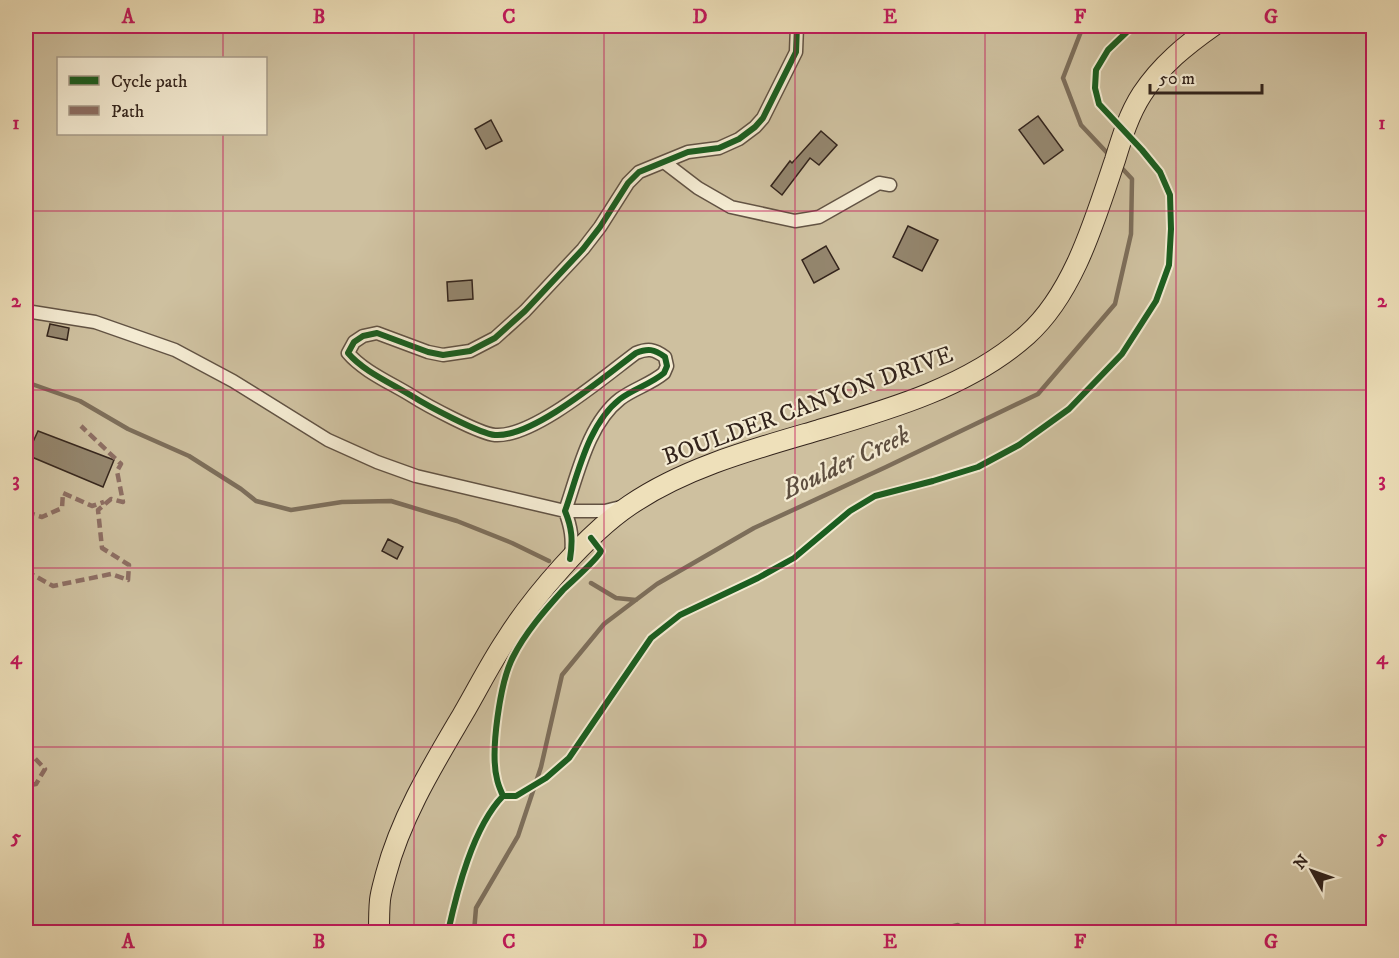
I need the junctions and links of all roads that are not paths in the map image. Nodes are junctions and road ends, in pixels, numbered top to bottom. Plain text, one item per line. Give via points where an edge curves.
1 (797, 26) edge
2 (1213, 26) edge
3 (664, 162) junction
4 (890, 185) dead end
5 (26, 311) edge
6 (628, 506) junction
7 (565, 511) junction
8 (570, 559) junction
9 (379, 933) edge

1 - 3 street via 795,52 755,127 719,148 688,152
2 - 6 main road, BOULDER CANYON DRIVE via 1186,45 1143,93 1130,116 1066,285 1049,312 1006,352 935,391 873,415 709,465
3 - 4 street via 731,207 795,221 819,217 879,183
3 - 7 street via 633,178 582,249 495,338 470,351 443,355 377,333 363,336 348,352 367,370 418,400 494,435 513,434 553,414 636,353 655,350 665,357 664,373 621,399 596,425
5 - 7 street via 95,322 175,350 328,440 377,462 446,484
6 - 7 street via 605,511
6 - 8 main road, BOULDER CANYON DRIVE
7 - 8 street via 572,531
8 - 9 main road, BOULDER CANYON DRIVE via 508,637 431,769 394,844 380,897

